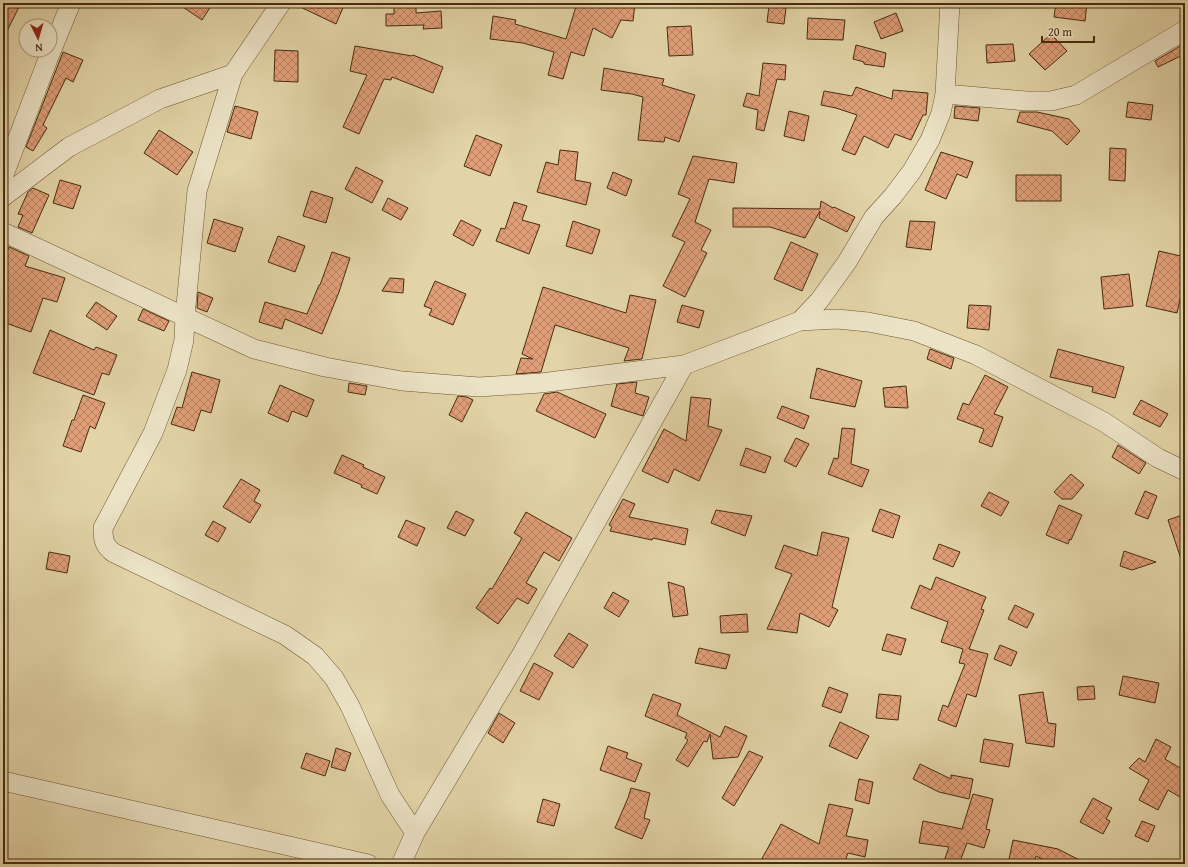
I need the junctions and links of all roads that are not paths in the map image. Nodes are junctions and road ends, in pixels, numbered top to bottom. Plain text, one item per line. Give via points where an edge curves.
1 (71, 3) edge
2 (281, 3) edge
3 (950, 3) edge
4 (1185, 30) edge
5 (233, 74) junction
6 (945, 94) junction
7 (3, 177) edge
8 (3, 197) edge
9 (3, 232) edge
10 (185, 316) junction
11 (800, 321) junction
12 (684, 365) junction
13 (1185, 471) edge
14 (3, 781) edge
15 (415, 833) junction
16 (368, 864) edge
17 (401, 864) edge

1 - 7 street
2 - 5 street
3 - 6 street
4 - 6 street via 1076,95 1051,101 1026,101
5 - 8 street via 160,99 69,147
5 - 10 street via 197,191
6 - 11 street via 942,113 912,171 874,217 847,262 819,301
9 - 10 street
10 - 12 street via 254,349 325,367 402,381 479,387 541,383
10 - 15 street via 184,340 177,370 153,433 103,528 104,543 114,553 285,635 315,656 334,678 350,706 390,795
11 - 12 street
11 - 13 street via 837,319 868,322 914,331 976,355 1104,422 1158,458
12 - 15 street via 527,645
14 - 16 street
15 - 17 street

